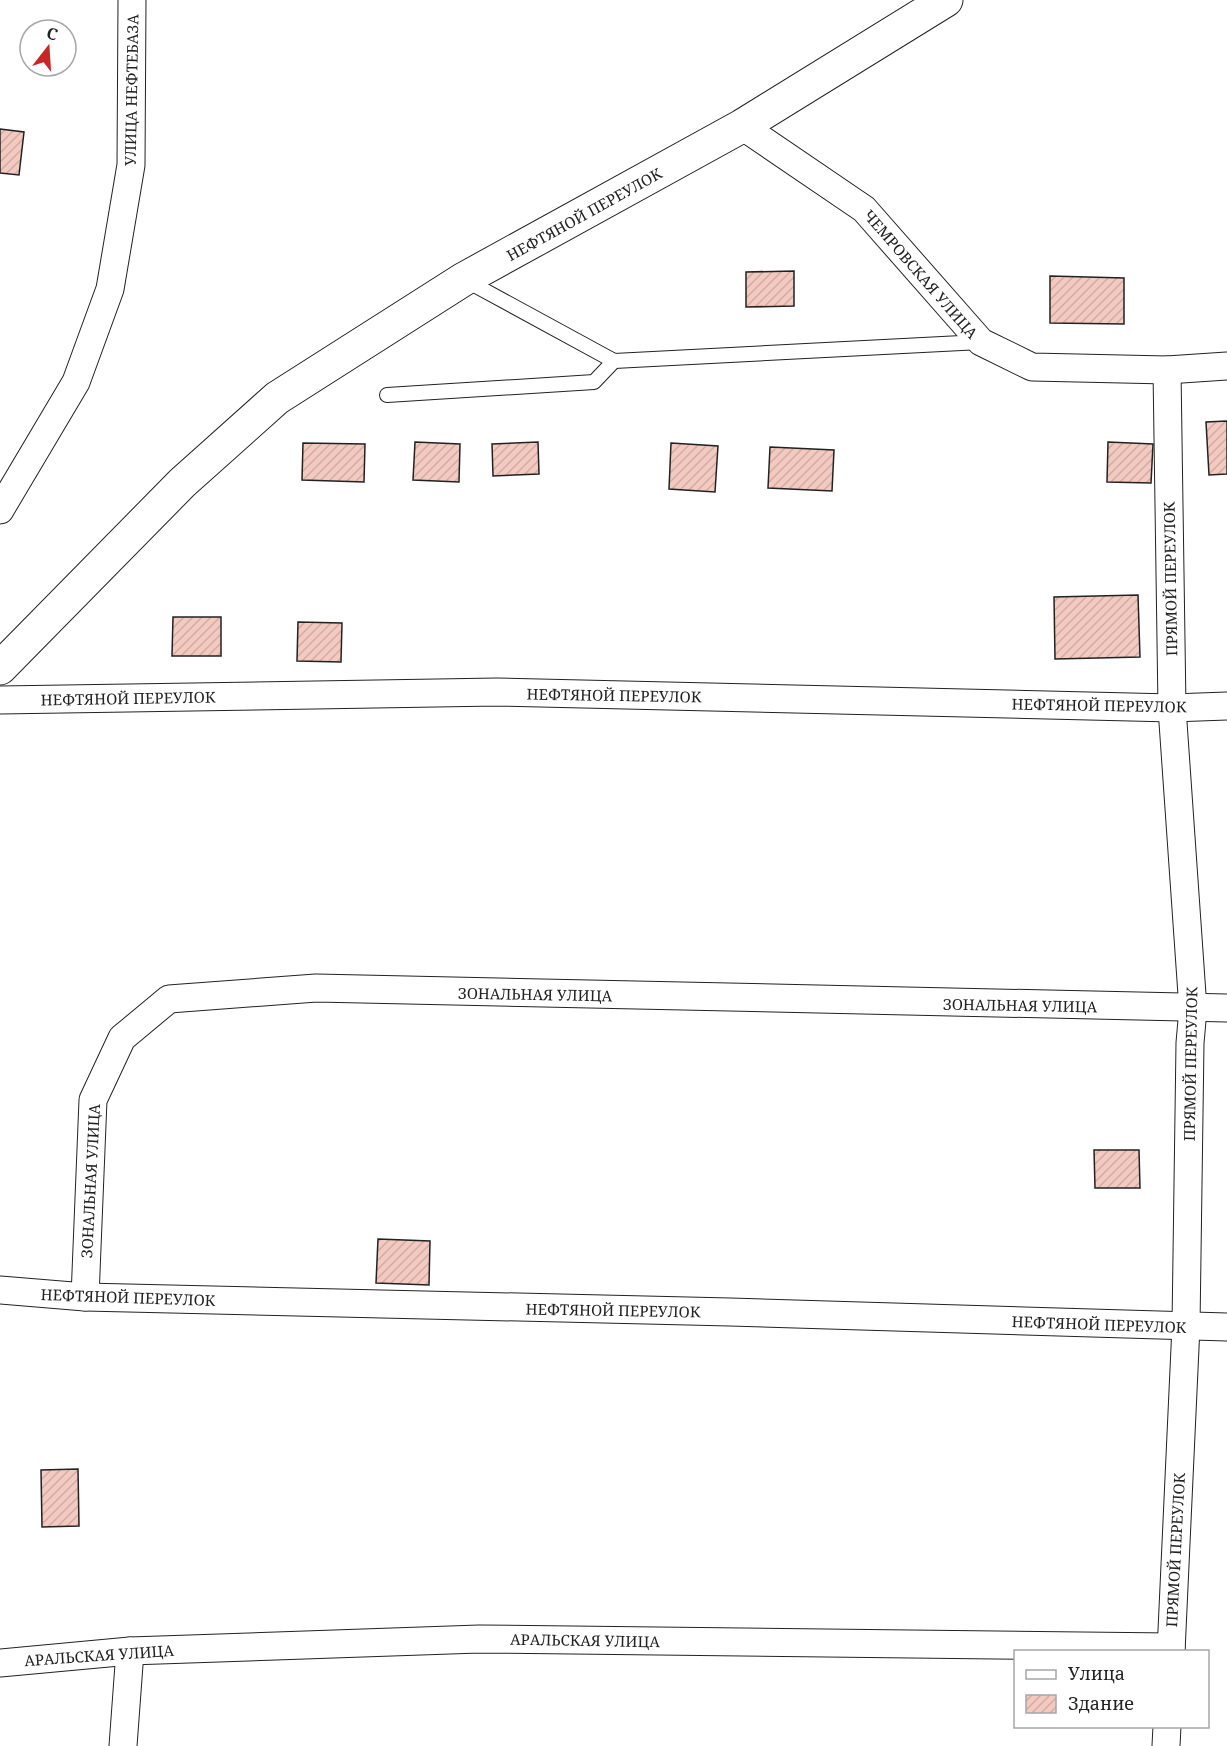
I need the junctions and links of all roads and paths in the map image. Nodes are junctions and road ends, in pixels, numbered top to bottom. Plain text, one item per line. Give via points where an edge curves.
1 (132, 0) edge
2 (946, 0) edge
3 (742, 126) junction
4 (464, 279) junction
5 (981, 342) junction
6 (615, 361) junction
7 (1227, 366) edge
8 (1167, 370) junction
9 (387, 395) dead end
10 (0, 510) edge
11 (0, 668) edge
12 (0, 700) edge
13 (1227, 706) edge
14 (1172, 708) junction
15 (1227, 1008) edge
16 (1193, 1009) junction
17 (0, 1290) edge
18 (85, 1297) junction
19 (1186, 1326) junction
20 (1227, 1327) edge
21 (1171, 1649) edge
22 (130, 1651) junction
23 (0, 1663) edge
24 (1167, 1728) edge
25 (123, 1746) edge
26 (1166, 1746) edge

1 - 10 street, УЛИЦА НЕФТЕБАЗА via 131,165 110,289 76,382
2 - 3 main road, НЕФТЯНОЙ ПЕРЕУЛОК
3 - 4 main road, НЕФТЯНОЙ ПЕРЕУЛОК
3 - 5 street, ЧЕМРОВСКАЯ УЛИЦА via 864,209
4 - 6 lane
4 - 11 main road, НЕФТЯНОЙ ПЕРЕУЛОК via 277,398 182,483
5 - 6 lane
5 - 8 street, ЧЕМРОВСКАЯ УЛИЦА via 1032,367
6 - 9 lane via 594,382
7 - 8 street, ЧЕМРОВСКАЯ УЛИЦА
8 - 14 street, ПРЯМОЙ ПЕРЕУЛОК
12 - 14 street, НЕФТЯНОЙ ПЕРЕУЛОК via 497,692
13 - 14 street, НЕФТЯНОЙ ПЕРЕУЛОК
14 - 16 street, ПРЯМОЙ ПЕРЕУЛОК
15 - 16 street, ЗОНАЛЬНАЯ УЛИЦА
16 - 18 street, ЗОНАЛЬНАЯ УЛИЦА via 316,988 169,999 122,1038 93,1100
16 - 19 street, ПРЯМОЙ ПЕРЕУЛОК
17 - 18 street, НЕФТЯНОЙ ПЕРЕУЛОК
18 - 19 street, НЕФТЯНОЙ ПЕРЕУЛОК
19 - 20 street, НЕФТЯНОЙ ПЕРЕУЛОК
19 - 21 street, ПРЯМОЙ ПЕРЕУЛОК
21 - 22 street, АРАЛЬСКАЯ УЛИЦА via 478,1639
22 - 23 street, АРАЛЬСКАЯ УЛИЦА
22 - 25 street
24 - 26 street

